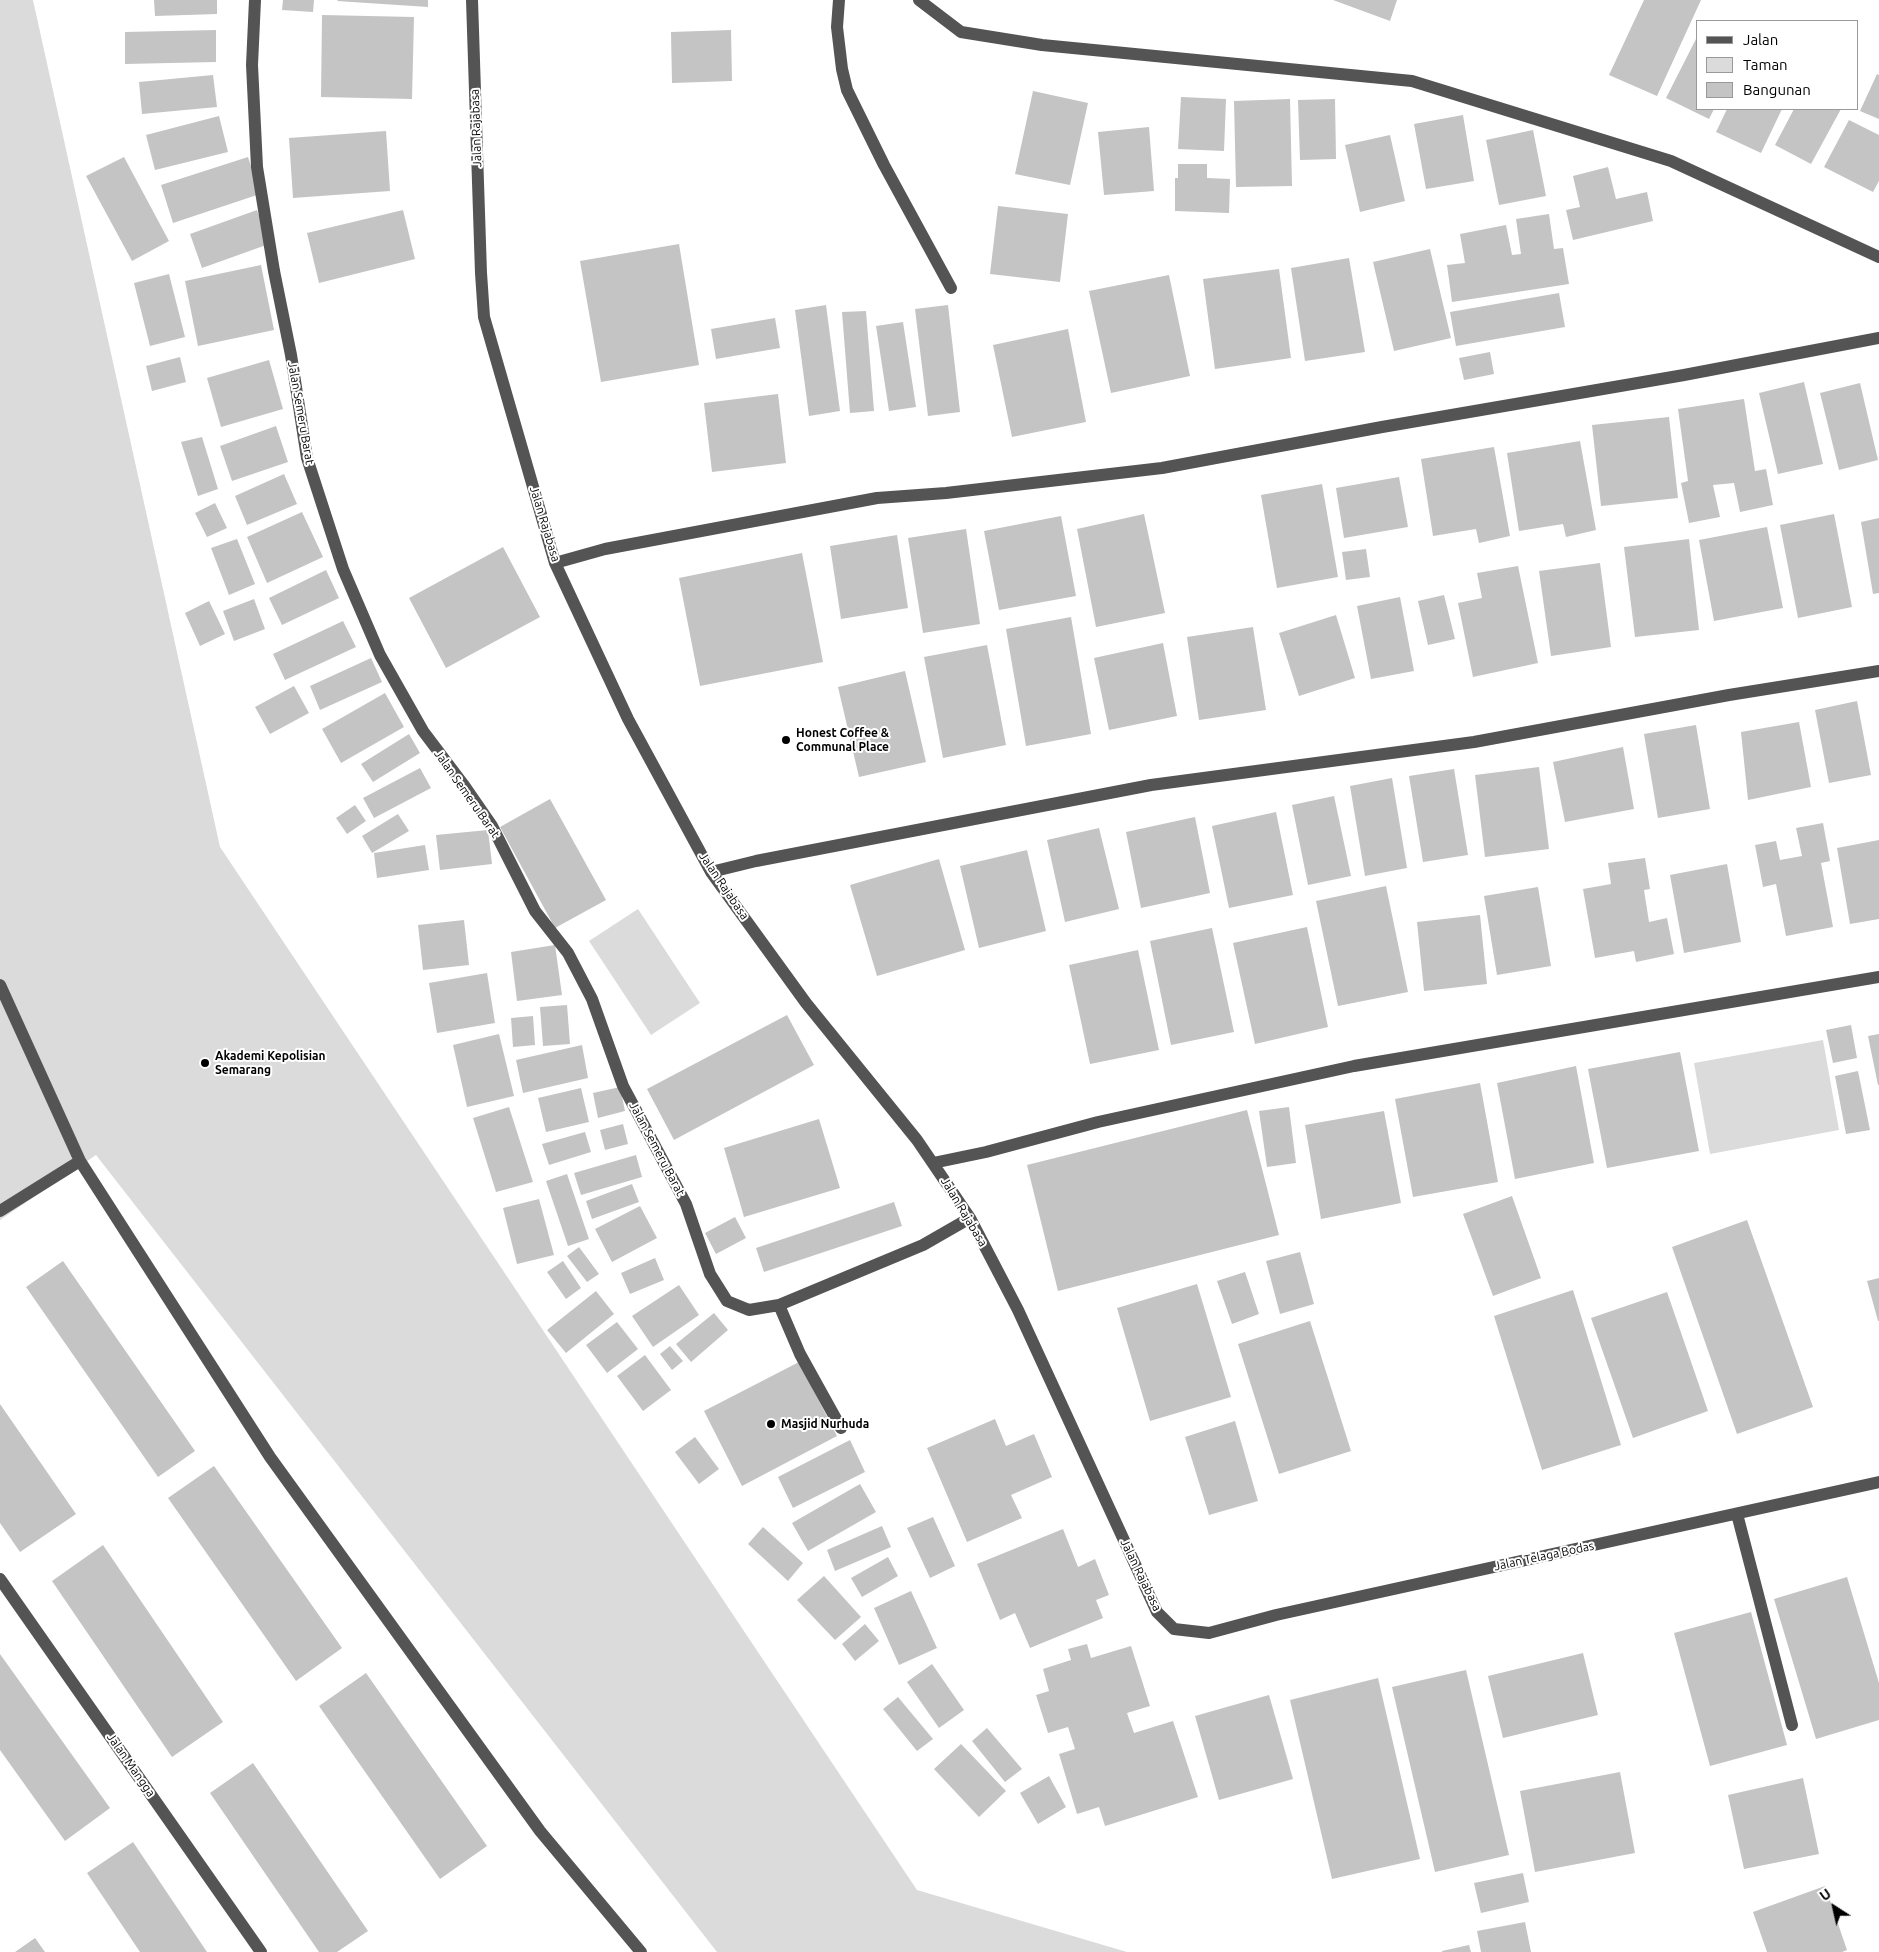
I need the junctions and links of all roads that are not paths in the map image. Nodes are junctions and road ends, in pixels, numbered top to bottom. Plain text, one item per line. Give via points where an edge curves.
1 (255, 0) edge
2 (472, 0) edge
3 (839, 0) edge
4 (919, 0) edge
5 (1879, 257) edge
6 (951, 288) dead end
7 (1879, 338) edge
8 (556, 563) junction
9 (1879, 671) edge
10 (711, 872) junction
11 (1879, 977) edge
12 (0, 985) edge
13 (80, 1161) junction
14 (933, 1163) junction
15 (0, 1211) edge
16 (970, 1218) junction
17 (779, 1305) junction
18 (841, 1428) dead end
19 (1879, 1482) edge
20 (1737, 1514) junction
21 (0, 1579) edge
22 (1209, 1633) joint
23 (1792, 1724) dead end
24 (261, 1952) edge
25 (641, 1952) edge

1 - 17 street, Jalan Semeru Barat via 252,65 256,167 292,355 307,458 343,569 380,654 422,731 492,826 535,911 568,952 592,999 622,1086 686,1204 710,1274 728,1302 749,1310
2 - 8 street, Jalan Rajabasa via 484,317
3 - 6 street via 837,27 847,90
4 - 5 street via 961,32 1060,46 1412,81 1671,161
7 - 8 street via 1162,468 877,498 605,549
8 - 10 street, Jalan Rajabasa via 628,719
9 - 10 street via 1474,742 1151,785
10 - 14 street, Jalan Rajabasa via 806,1003
11 - 14 street via 1354,1066 1098,1122
12 - 13 street
13 - 15 street
13 - 25 street via 270,1457 540,1831
14 - 16 street, Jalan Rajabasa
16 - 17 street, Jalan Semeru Barat via 922,1245
16 - 22 street, Jalan Rajabasa via 1018,1310 1157,1612 1174,1629
17 - 18 street via 800,1354
19 - 20 street, Jalan Telaga Bodas
20 - 22 street, Jalan Telaga Bodas via 1276,1615
20 - 23 street
21 - 24 street, Jalan Mangga

